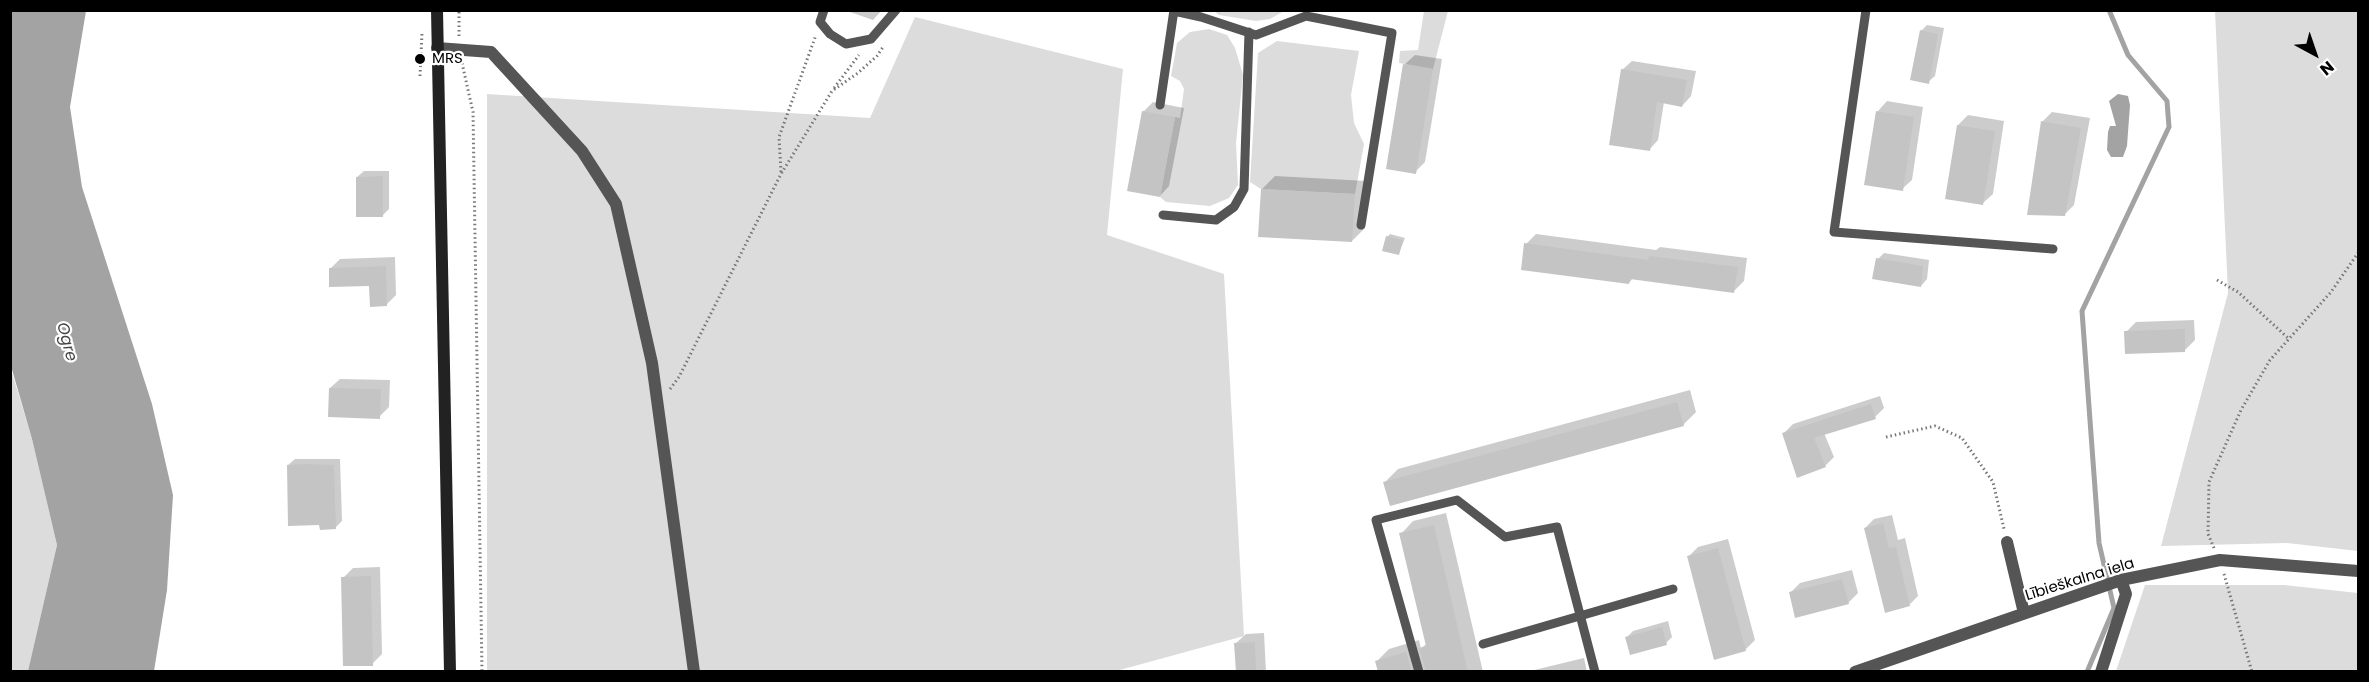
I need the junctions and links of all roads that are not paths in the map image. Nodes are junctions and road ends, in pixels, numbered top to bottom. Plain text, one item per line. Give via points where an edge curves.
1 (437, 10) edge
2 (824, 10) edge
3 (896, 10) edge
4 (1866, 10) edge
5 (1174, 11) edge
6 (1249, 32) junction
7 (437, 53) junction
8 (1160, 105) dead end
9 (1163, 215) dead end
10 (1361, 225) dead end
11 (2053, 249) dead end
12 (2007, 542) road end
13 (2358, 571) edge
14 (2121, 580) junction
15 (1673, 589) dead end
16 (2024, 613) junction
17 (1580, 616) junction
18 (1483, 644) dead end
19 (450, 672) edge
20 (694, 672) edge
21 (1419, 672) edge
22 (1595, 672) edge
23 (1855, 672) edge
24 (2101, 672) edge

1 - 7 main road
2 - 3 lane via 820,22 846,44 870,39
4 - 11 lane via 1834,232
5 - 6 lane
5 - 8 lane
6 - 9 lane via 1244,189 1234,207 1216,220
6 - 10 lane via 1256,35 1306,16 1392,33
7 - 19 main road
7 - 20 street via 459,48 491,52 582,151 616,204 652,363
12 - 16 street
13 - 14 street, Lībieškalna iela via 2220,560
14 - 16 street, Lībieškalna iela
14 - 24 street via 2126,594
15 - 17 lane
16 - 23 street, Lībieškalna iela
17 - 18 lane
17 - 21 lane via 1557,527 1505,537 1457,500 1376,520
17 - 22 lane

